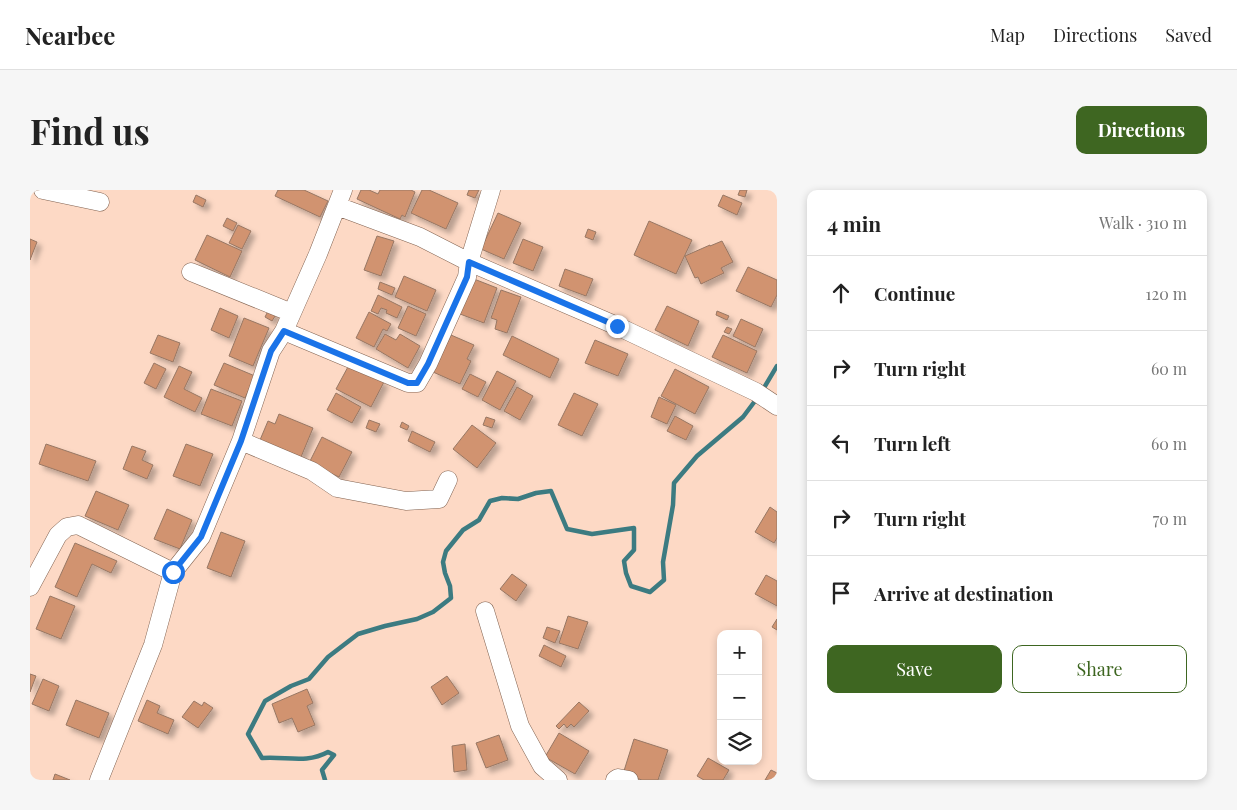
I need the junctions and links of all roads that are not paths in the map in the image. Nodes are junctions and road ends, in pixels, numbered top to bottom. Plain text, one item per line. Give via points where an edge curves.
1 (43, 190) edge
2 (492, 190) edge
3 (30, 197) edge
4 (340, 198) edge
5 (100, 202) dead end
6 (469, 262) junction
7 (190, 272) dead end
8 (292, 312) junction
9 (284, 331) junction
10 (774, 404) edge
11 (241, 441) junction
12 (448, 480) dead end
13 (173, 572) junction
14 (30, 587) edge
15 (485, 611) dead end
16 (99, 780) edge
17 (558, 780) edge
18 (615, 780) edge
19 (629, 780) edge

1 - 3 street
1 - 5 street
2 - 6 street
4 - 6 street
4 - 8 street
6 - 9 street via 467,277 417,383 408,383
6 - 10 street via 617,326 756,392
7 - 8 street
8 - 9 street
9 - 11 street via 271,351
11 - 12 street via 312,471 337,488 406,501 439,499
11 - 13 street via 201,537
13 - 14 street via 78,525 67,527 58,535
13 - 16 street via 153,645
15 - 17 street via 520,726 542,766
18 - 19 street

